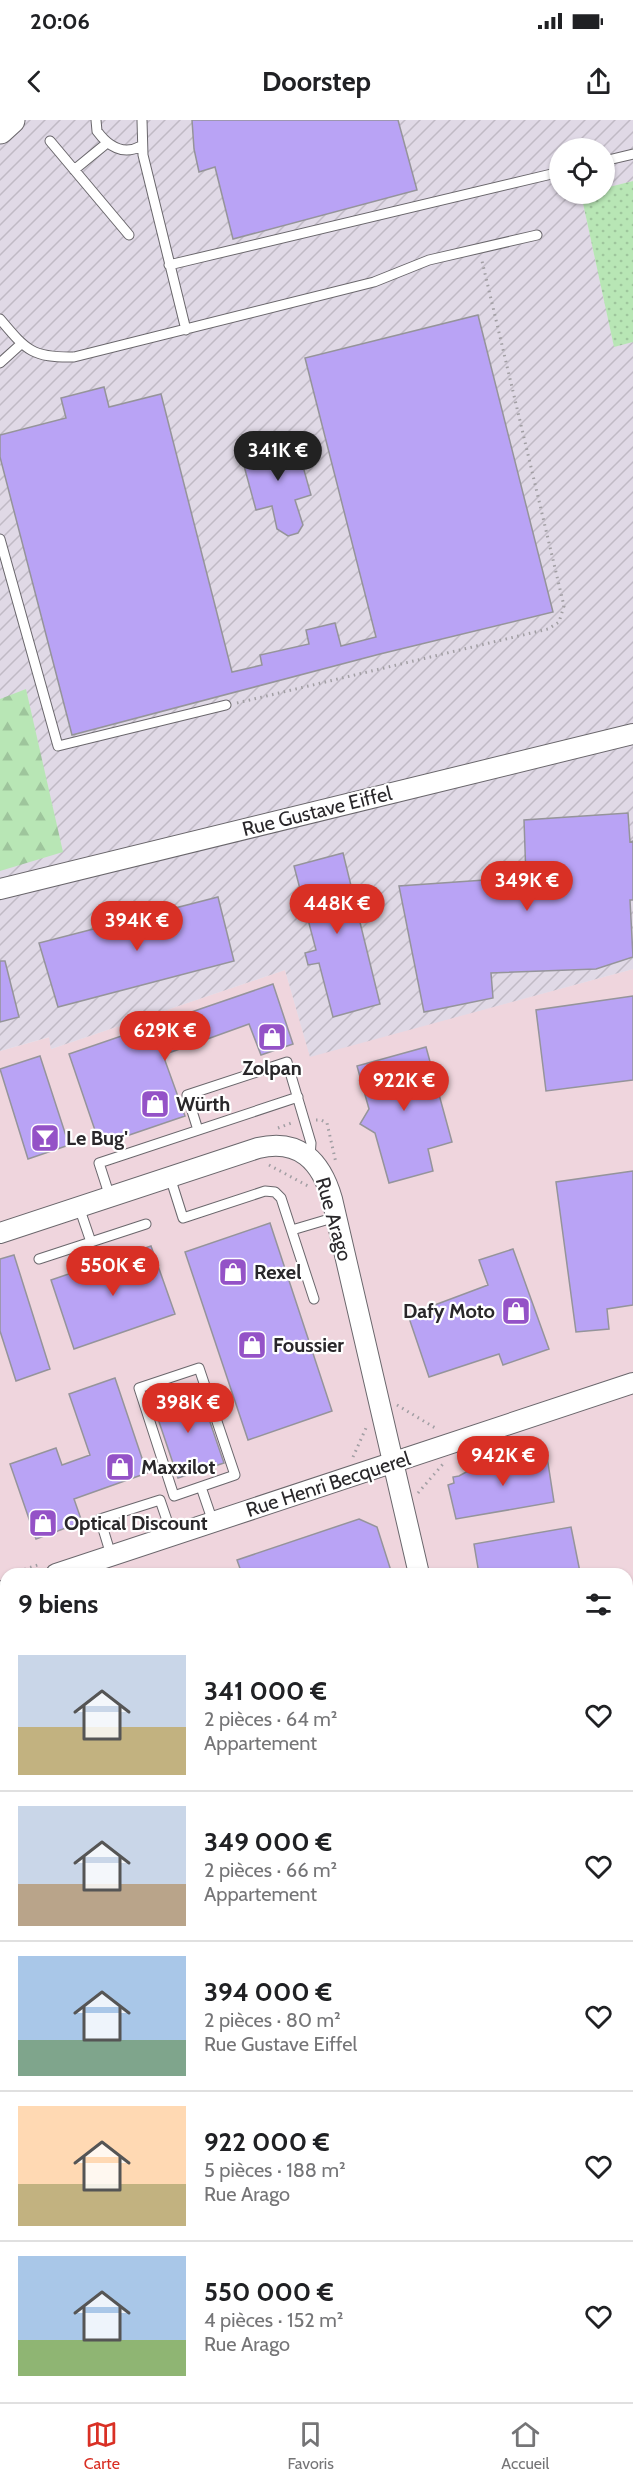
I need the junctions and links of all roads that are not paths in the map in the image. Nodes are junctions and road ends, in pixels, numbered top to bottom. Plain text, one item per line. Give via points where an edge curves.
1 (11, 120) edge
2 (96, 120) edge
3 (142, 120) edge
4 (0, 130) edge
5 (50, 141) dead end
6 (107, 143) junction
7 (141, 146) junction
8 (633, 154) edge
9 (615, 158) edge
10 (74, 170) junction
11 (549, 175) edge
12 (129, 235) dead end
13 (537, 235) dead end
14 (169, 265) junction
15 (0, 319) edge
16 (186, 330) junction
17 (21, 344) junction
18 (0, 363) edge
19 (0, 538) edge
20 (226, 705) road end
21 (633, 734) edge
22 (0, 889) edge
23 (298, 1097) junction
24 (198, 1130) junction
25 (310, 1158) junction
26 (170, 1177) junction
27 (110, 1197) junction
28 (80, 1207) junction
29 (336, 1217) junction
30 (146, 1224) dead end
31 (292, 1230) junction
32 (0, 1233) edge
33 (91, 1242) junction
34 (39, 1259) dead end
35 (314, 1299) dead end
36 (633, 1383) edge
37 (393, 1462) junction
38 (201, 1487) junction
39 (213, 1522) junction
40 (172, 1535) junction
41 (111, 1555) junction
42 (73, 1568) edge
43 (418, 1568) edge

1 - 4 street
2 - 6 lane via 97,131
3 - 7 lane
5 - 10 lane
6 - 7 lane via 120,150
6 - 10 lane
7 - 14 lane
8 - 9 lane
10 - 12 lane
11 - 14 lane
13 - 16 lane via 429,260 374,282
14 - 16 lane
15 - 17 lane
16 - 17 lane via 74,357 33,353
17 - 18 lane
19 - 20 lane via 58,746
21 - 22 street, Rue Gustave Eiffel
23 - 24 lane
23 - 24 lane via 287,1062 187,1095
23 - 25 lane via 311,1143
24 - 27 lane via 99,1163
25 - 26 street, Rue Arago via 295,1148 268,1145
25 - 29 street, Rue Arago via 327,1182
26 - 27 street, Rue Arago
26 - 31 lane via 183,1218 272,1190 281,1198
27 - 28 street, Rue Arago
28 - 32 street, Rue Arago
28 - 33 lane
29 - 31 lane
29 - 37 street, Rue Arago
30 - 33 lane
31 - 35 lane
33 - 34 lane
36 - 37 street, Rue Henri Becquerel
37 - 39 street, Rue Henri Becquerel
37 - 43 street, Rue Arago
38 - 38 lane via 174,1496 139,1388 200,1368 235,1476
38 - 39 lane
39 - 40 street, Rue Henri Becquerel
40 - 41 street, Rue Henri Becquerel
40 - 41 lane via 160,1500 100,1518
41 - 42 street, Rue Henri Becquerel

